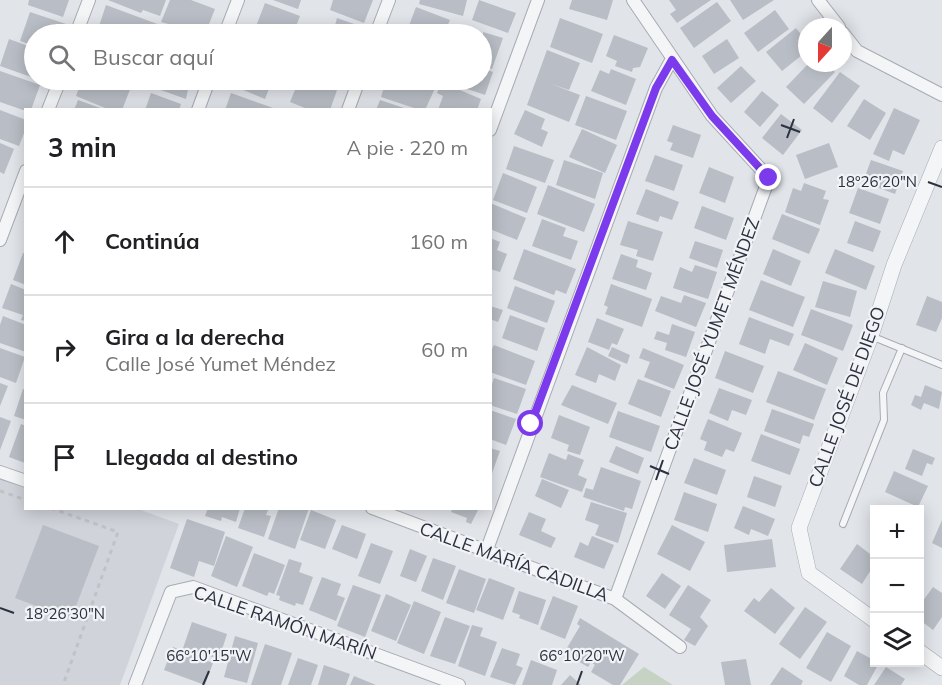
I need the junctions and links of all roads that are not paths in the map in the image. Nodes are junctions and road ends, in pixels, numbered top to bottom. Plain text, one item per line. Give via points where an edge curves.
1 (89, 0) edge
2 (238, 0) edge
3 (389, 0) edge
4 (538, 0) edge
5 (633, 0) edge
6 (818, 0) edge
7 (832, 18) edge
8 (80, 24) edge
9 (229, 24) edge
10 (380, 24) edge
11 (852, 45) edge
12 (672, 60) junction
13 (56, 90) edge
14 (205, 90) edge
15 (355, 90) edge
16 (942, 95) edge
17 (49, 108) edge
18 (199, 108) edge
19 (349, 108) edge
20 (492, 125) edge
21 (942, 148) edge
22 (24, 176) edge
23 (0, 240) edge
24 (872, 336) junction
25 (902, 348) junction
26 (942, 365) edge
27 (0, 472) edge
28 (24, 480) edge
29 (377, 510) edge
30 (843, 524) dead end
31 (486, 552) junction
32 (615, 599) junction
33 (870, 617) edge
34 (680, 647) dead end
35 (924, 655) edge
36 (942, 668) edge
37 (135, 685) edge
38 (459, 685) edge

1 - 8 street
2 - 9 street
3 - 10 street
4 - 20 street
5 - 12 street, CALLE JOSÉ YUMET MÉNDEZ
6 - 7 street
11 - 16 street
12 - 31 street via 656,88
12 - 32 street, CALLE JOSÉ YUMET MÉNDEZ via 712,116 769,178
13 - 17 street
14 - 18 street
15 - 19 street
21 - 24 street, CALLE JOSÉ DE DIEGO via 894,265
22 - 23 street
24 - 25 lane
24 - 33 street, CALLE JOSÉ DE DIEGO via 799,528 809,573
25 - 26 lane
25 - 30 lane via 883,393 884,420
27 - 28 street
29 - 31 street, CALLE MARÍA CADILLA
31 - 32 street, CALLE MARÍA CADILLA
32 - 34 street, CALLE MARÍA CADILLA
35 - 36 street
37 - 38 street, CALLE RAMÓN MARÍN via 171,592 193,588

